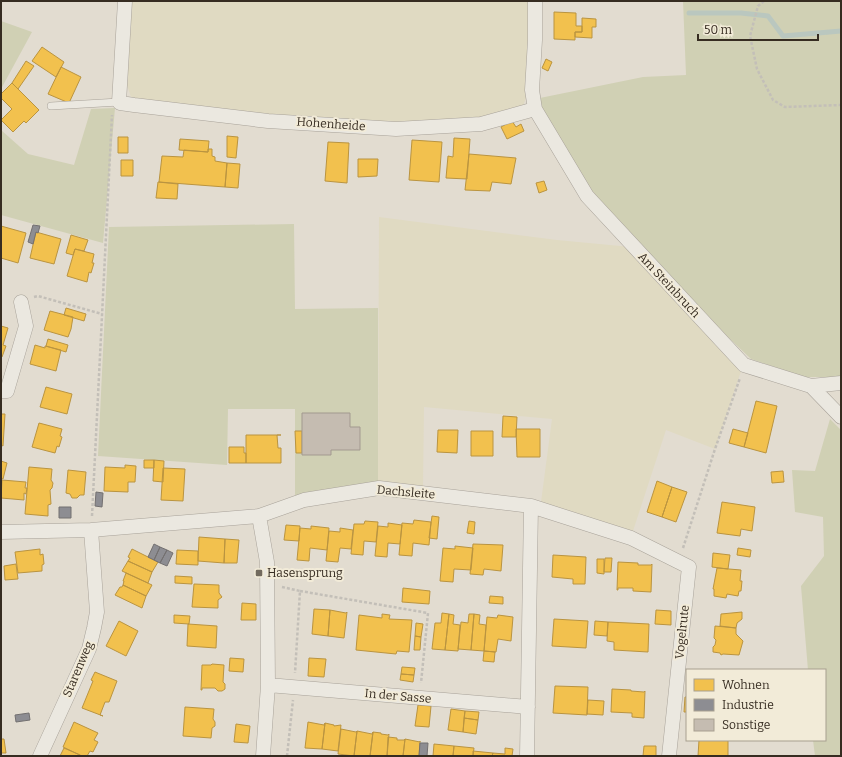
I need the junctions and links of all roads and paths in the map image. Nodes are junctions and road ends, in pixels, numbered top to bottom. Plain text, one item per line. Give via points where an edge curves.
1 (125, 1) edge
2 (535, 1) edge
3 (764, 1) edge
4 (119, 102) junction
5 (841, 105) edge
6 (51, 106) dead end
7 (535, 109) junction
8 (21, 302) joint
9 (102, 314) junction
10 (744, 365) junction
11 (841, 382) edge
12 (811, 386) junction
13 (1, 391) edge
14 (841, 417) edge
15 (531, 506) junction
16 (259, 516) junction
17 (91, 530) junction
18 (1, 532) edge
19 (679, 562) junction
20 (267, 584) junction
21 (300, 591) junction
22 (268, 685) junction
23 (294, 687) junction
24 (419, 698) junction
25 (528, 707) junction
26 (40, 756) edge
27 (263, 756) edge
28 (287, 756) edge
29 (527, 756) edge
30 (669, 756) edge

1 - 4 street
2 - 7 street via 532,90
3 - 5 path via 758,6 750,36 757,70 773,100 786,107
4 - 6 lane
4 - 7 street, Hohenheide via 268,120 396,129 481,124
4 - 9 path via 112,108
7 - 10 street, Am Steinbruch via 587,196
8 - 9 path via 38,296
8 - 13 street via 26,326 6,391
9 - 17 path
10 - 12 street, Am Steinbruch
10 - 19 path
11 - 12 street
12 - 14 street, Am Steinbruch
15 - 16 street, Dachsleite via 379,488 304,500
15 - 19 street, Dachsleite via 631,538
15 - 25 street
16 - 17 street
16 - 20 street via 267,562
17 - 18 street
17 - 26 street, Starenweg via 97,612 93,635
19 - 30 street, Vogelrute via 689,567
20 - 21 path
20 - 22 street
21 - 23 path
21 - 24 path via 428,613
22 - 23 street, In der Sasse
22 - 27 street
23 - 24 street, In der Sasse
23 - 28 path
24 - 25 street, In der Sasse
25 - 29 street

